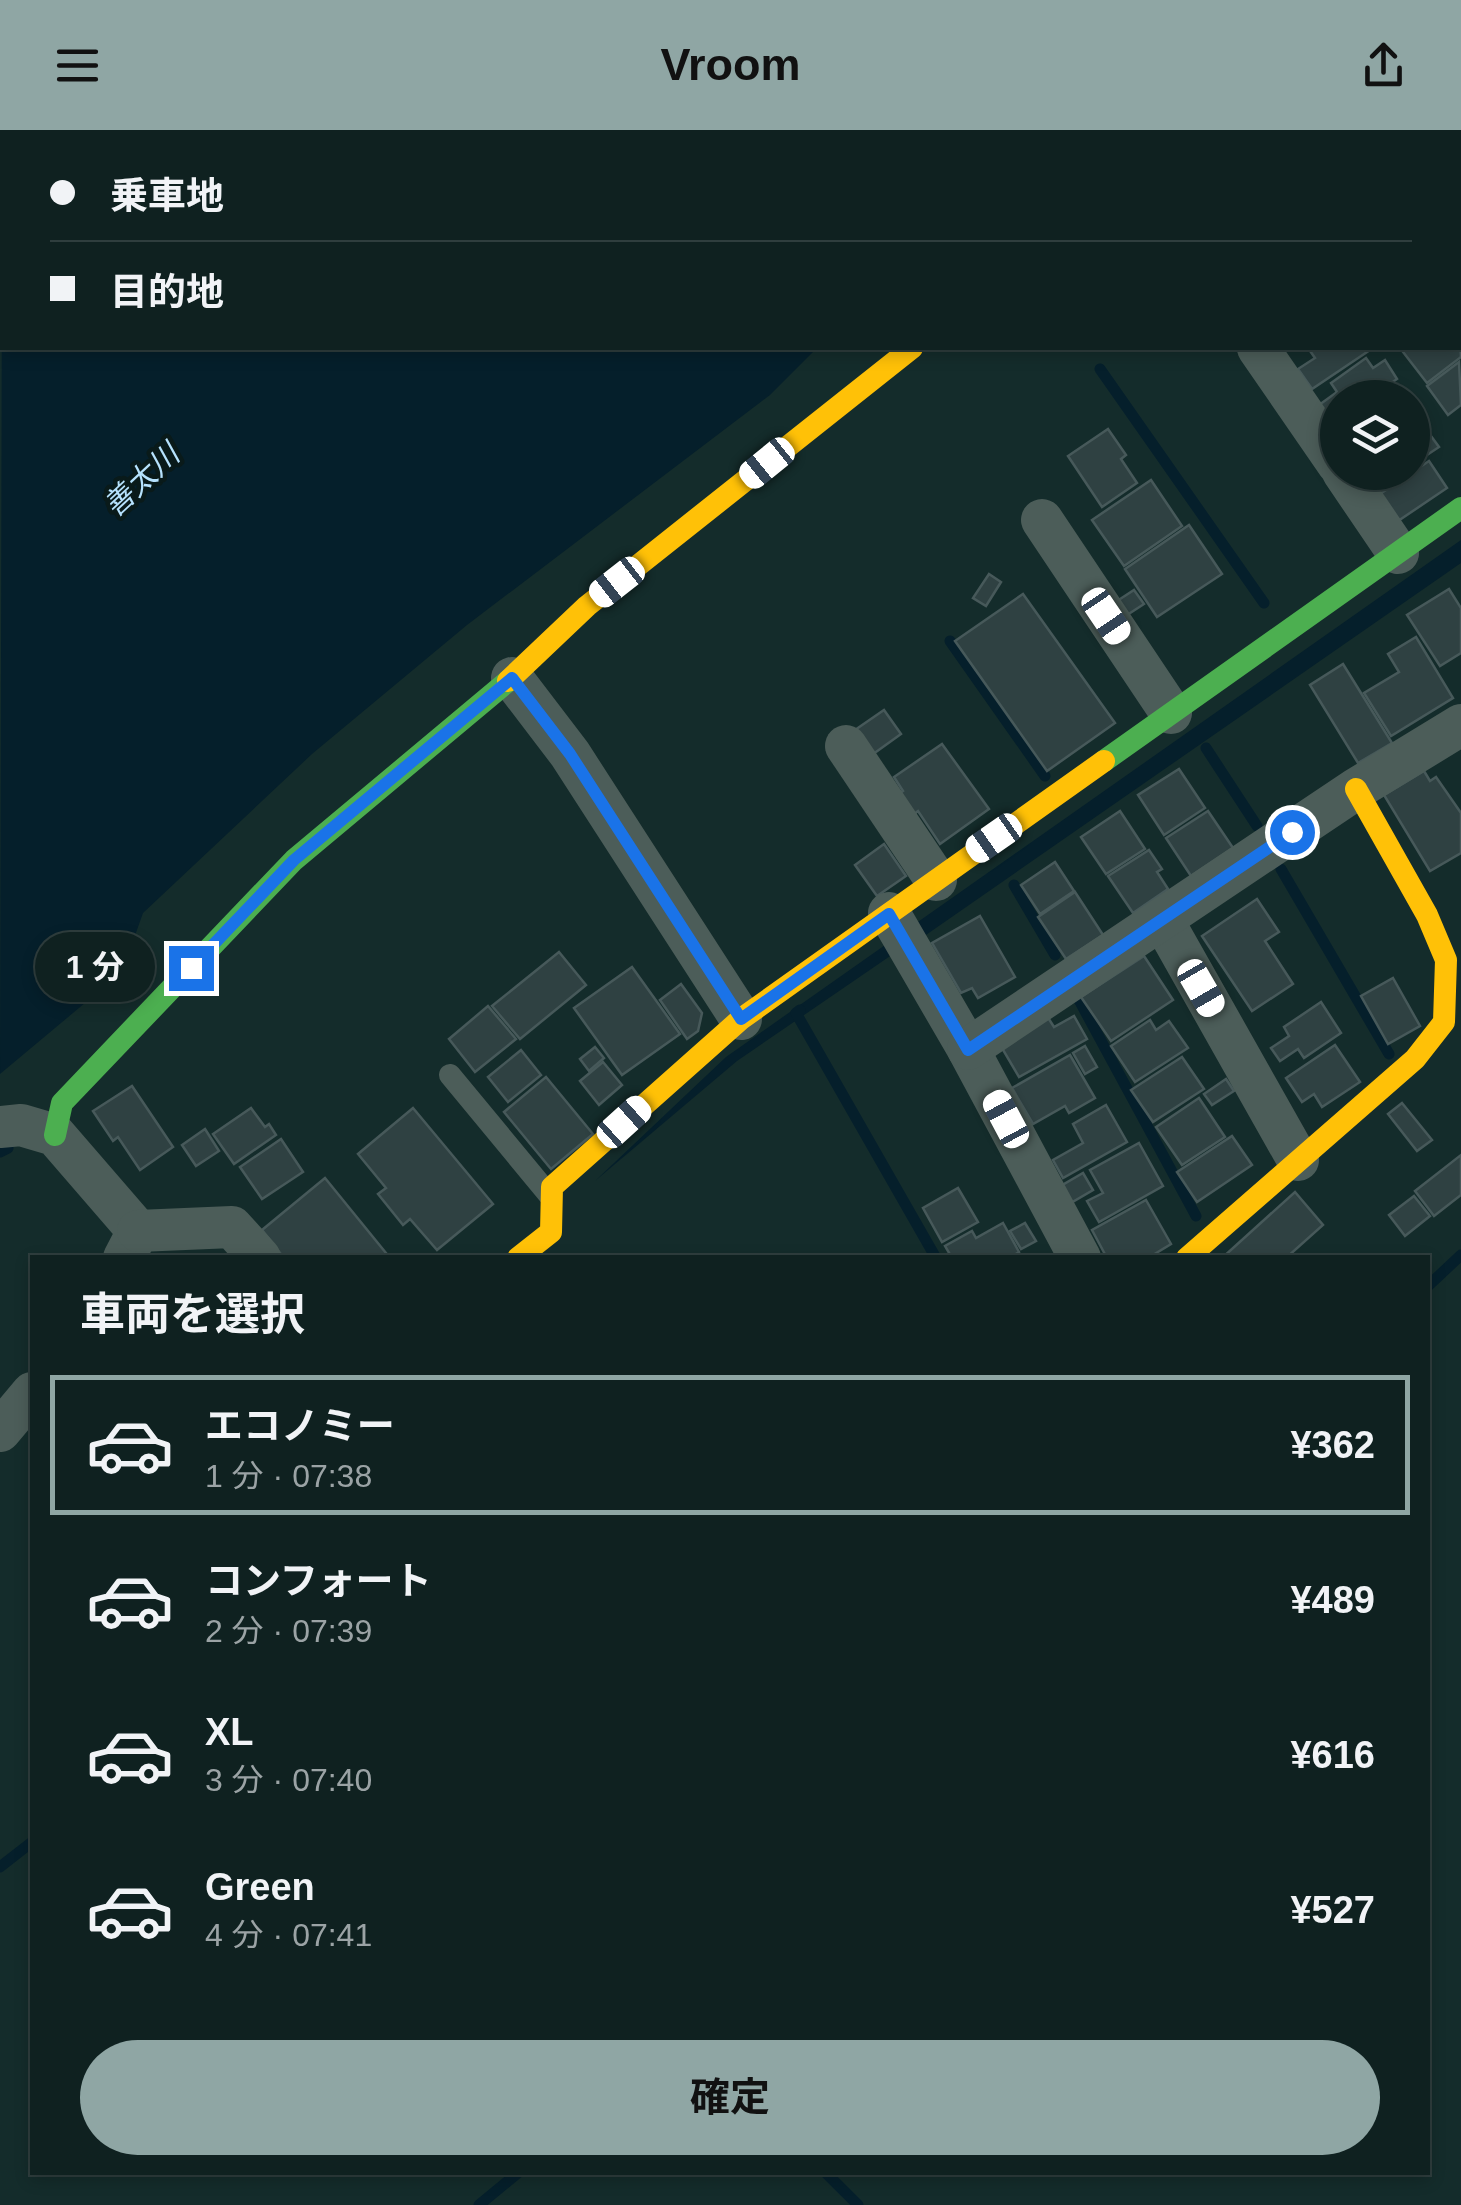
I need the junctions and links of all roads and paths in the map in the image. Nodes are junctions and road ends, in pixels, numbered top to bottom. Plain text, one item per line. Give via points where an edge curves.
1 (909, 350) edge
2 (1259, 350) edge
3 (1320, 438) edge
4 (1355, 490) edge
5 (1461, 508) edge
6 (1042, 520) dead end
7 (1398, 553) junction
8 (512, 678) junction
9 (1170, 713) junction
10 (1461, 725) edge
11 (846, 746) dead end
12 (1356, 789) junction
13 (936, 880) junction
14 (1162, 920) junction
15 (900, 931) junction
16 (741, 1019) junction
17 (968, 1050) junction
18 (450, 1075) dead end
19 (0, 1127) edge
20 (55, 1135) junction
21 (1298, 1160) junction
22 (552, 1198) junction
23 (131, 1244) edge
24 (257, 1255) edge
25 (522, 1255) edge
26 (1078, 1255) edge
27 (1190, 1255) edge
28 (30, 1395) edge
29 (0, 1431) edge

1 - 8 street via 587,606
2 - 3 street
4 - 7 street
5 - 7 street
6 - 9 street
7 - 9 street
8 - 16 street via 570,754
8 - 20 street via 294,860 62,1102
9 - 13 street
10 - 12 street
11 - 13 street
12 - 14 street
12 - 21 street via 1446,960 1444,1022 1415,1059
13 - 15 street
14 - 17 street
14 - 21 street
15 - 16 street
15 - 17 street
16 - 22 street via 552,1187
17 - 26 street
18 - 22 lane
19 - 20 street via 21,1125
20 - 23 street
21 - 27 street
22 - 25 street via 551,1232
23 - 24 street via 232,1226
28 - 29 street

